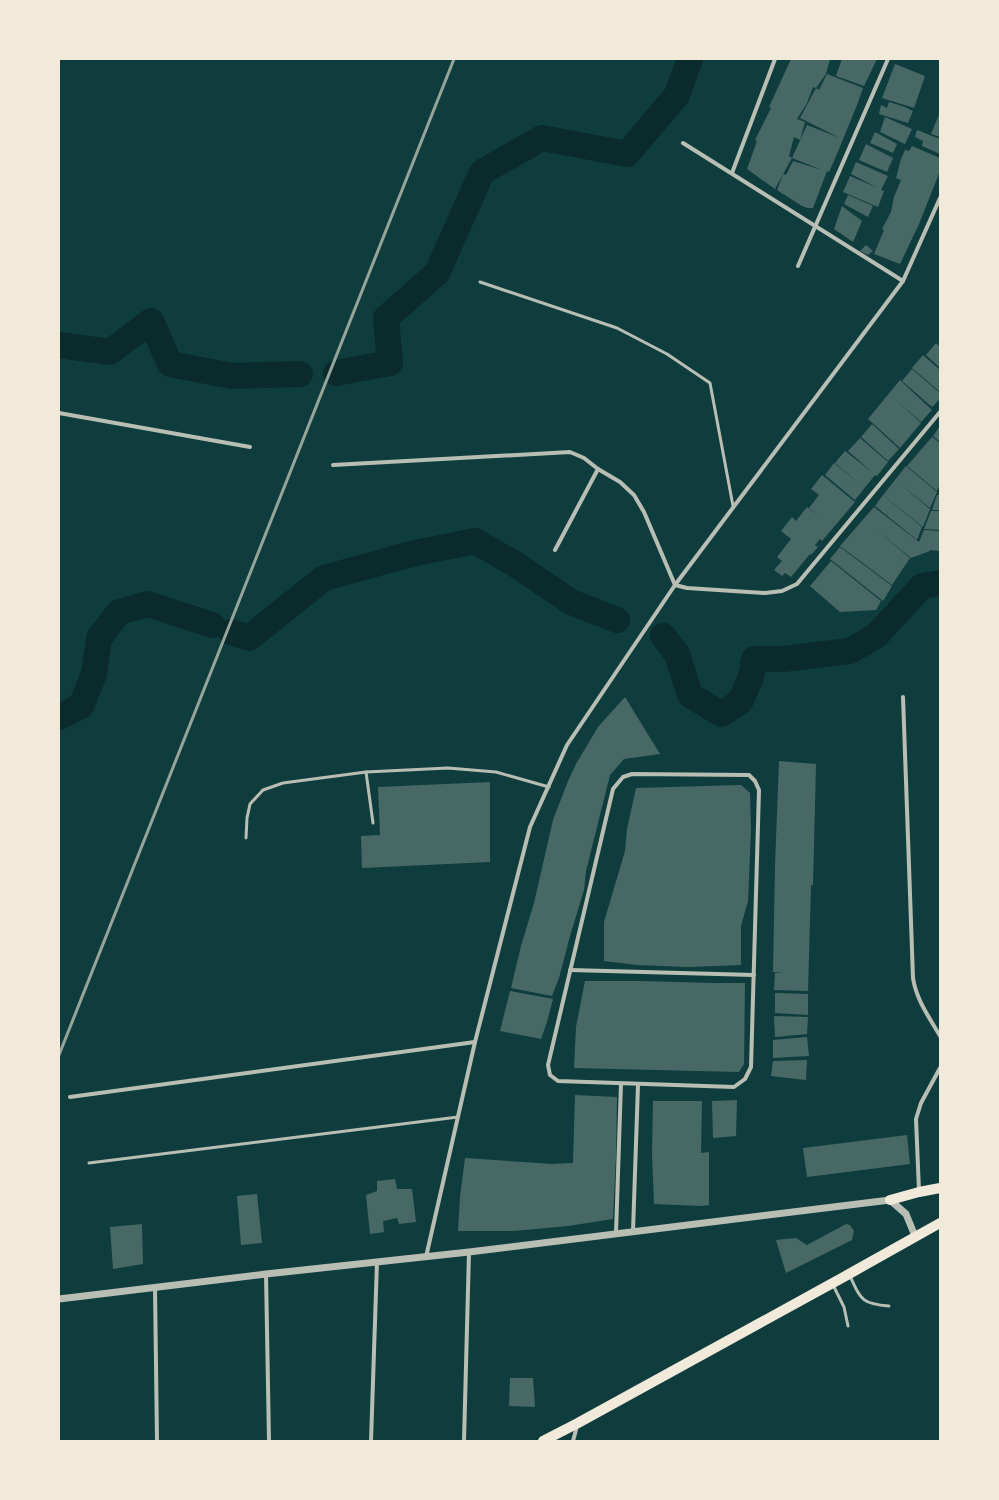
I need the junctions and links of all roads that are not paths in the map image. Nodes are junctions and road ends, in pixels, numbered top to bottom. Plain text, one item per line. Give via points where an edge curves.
1 (775, 59) edge
2 (888, 59) edge
3 (683, 143) dead end
4 (732, 173) junction
5 (940, 198) edge
6 (816, 227) junction
7 (798, 266) dead end
8 (903, 281) junction
9 (480, 282) dead end
10 (940, 412) edge
11 (59, 413) edge
12 (250, 447) dead end
13 (333, 465) dead end
14 (598, 469) junction
15 (733, 506) junction
16 (555, 550) dead end
17 (674, 585) junction
18 (902, 697) dead end
19 (366, 772) junction
20 (549, 786) junction
21 (373, 823) dead end
22 (246, 838) dead end
23 (570, 970) junction
24 (754, 974) junction
25 (940, 1036) edge
26 (475, 1042) junction
27 (940, 1068) edge
28 (621, 1084) junction
29 (638, 1085) junction
30 (70, 1098) dead end
31 (458, 1117) junction
32 (89, 1164) dead end
33 (940, 1188) edge
34 (918, 1192) junction
35 (890, 1200) junction
36 (940, 1223) edge
37 (633, 1231) junction
38 (616, 1233) junction
39 (916, 1236) junction
40 (469, 1252) junction
41 (426, 1257) junction
42 (377, 1262) junction
43 (266, 1274) junction
44 (849, 1274) junction
45 (832, 1283) junction
46 (155, 1288) junction
47 (59, 1299) edge
48 (889, 1306) dead end
49 (848, 1326) dead end
50 (578, 1423) junction
51 (157, 1441) edge
52 (269, 1441) edge
53 (371, 1441) edge
54 (464, 1441) edge
55 (543, 1441) edge
56 (573, 1441) edge

1 - 4 street
2 - 6 street
3 - 4 street
4 - 6 street
5 - 8 street
6 - 7 street
6 - 8 street
8 - 15 street
9 - 15 lane via 617,328 668,354 710,382
10 - 17 street via 797,584 782,591 765,593
11 - 12 street
13 - 14 street via 570,452 584,458
14 - 16 street
14 - 17 street via 620,482 634,495 644,512
15 - 17 street
17 - 20 street via 568,746
18 - 25 street via 913,978 919,999
19 - 20 lane via 448,768 496,772
19 - 21 lane
19 - 22 lane via 283,783 263,790 250,804
20 - 26 street via 530,827
23 - 24 street
23 - 24 street via 613,789 623,777 632,774 749,775 759,790
23 - 28 street via 548,1065 550,1075 558,1081
24 - 29 street via 751,1067 746,1079 734,1087
26 - 30 street
26 - 31 street
27 - 34 street via 920,1102 916,1119
28 - 29 street
28 - 38 street
29 - 37 street
31 - 32 lane
31 - 41 street
33 - 34 main road
34 - 35 main road
35 - 37 street
35 - 39 street via 906,1214
36 - 39 main road
37 - 38 street
38 - 40 street
39 - 44 main road
40 - 41 street
40 - 54 street
41 - 42 street
42 - 43 street
42 - 53 street
43 - 46 street
43 - 52 street
44 - 45 main road
44 - 48 lane via 863,1300
45 - 49 lane via 844,1307
45 - 50 main road
46 - 47 street
46 - 51 street
50 - 55 main road
50 - 56 street

